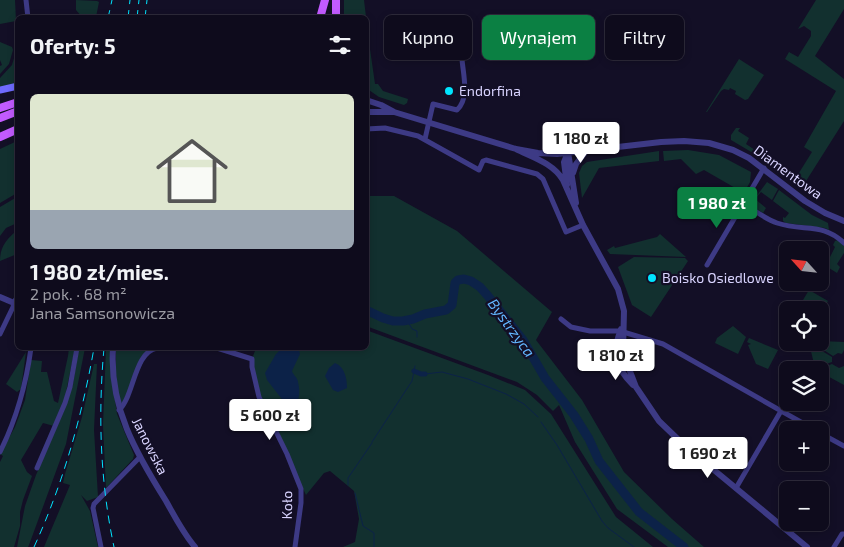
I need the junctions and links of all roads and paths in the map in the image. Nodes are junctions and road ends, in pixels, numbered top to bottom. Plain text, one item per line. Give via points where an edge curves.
1 (26, 0) edge
2 (325, 0) edge
3 (336, 0) edge
4 (28, 15) edge
5 (321, 15) edge
6 (336, 15) edge
7 (462, 60) edge
8 (15, 87) edge
9 (0, 90) edge
10 (369, 100) edge
11 (15, 103) edge
12 (2, 107) edge
13 (369, 112) edge
14 (394, 112) junction
15 (429, 122) junction
16 (369, 129) edge
17 (15, 130) edge
18 (0, 137) edge
19 (424, 139) junction
20 (516, 149) junction
21 (588, 150) junction
22 (568, 152) junction
23 (764, 168) junction
24 (573, 179) junction
25 (568, 191) junction
26 (743, 203) junction
27 (577, 213) junction
28 (844, 221) edge
29 (583, 225) junction
30 (844, 243) edge
31 (707, 265) dead end
32 (0, 297) edge
33 (15, 304) edge
34 (15, 306) edge
35 (562, 319) dead end
36 (622, 330) junction
37 (0, 334) edge
38 (31, 350) edge
39 (77, 350) edge
40 (113, 350) edge
41 (154, 350) edge
42 (223, 350) edge
43 (119, 410) junction
44 (779, 410) edge
45 (781, 411) joint
46 (799, 421) edge
47 (829, 438) edge
48 (844, 446) edge
49 (0, 452) edge
50 (140, 457) junction
51 (37, 468) dead end
52 (736, 488) junction
53 (844, 534) edge
54 (102, 547) edge
55 (194, 547) edge
56 (295, 547) edge
57 (808, 547) edge
58 (834, 547) edge

1 - 4 street
2 - 5 main road
3 - 6 main road
7 - 15 street via 465,94 460,108 433,104
8 - 9 main road
10 - 14 street, Diamentowa
11 - 12 main road
13 - 14 street, Diamentowa
14 - 15 street, Diamentowa
15 - 19 street
15 - 20 street, Diamentowa
16 - 19 street via 395,129
17 - 18 main road
19 - 29 street via 478,170 486,160 540,176 566,232
20 - 22 street, Diamentowa via 546,154
20 - 25 street via 552,168
21 - 22 street, Diamentowa
21 - 23 street, Diamentowa via 701,142 741,154
21 - 24 street via 576,164
22 - 24 street
22 - 25 street via 564,162
23 - 26 street
23 - 28 street, Diamentowa via 810,204
24 - 27 street
25 - 27 street
26 - 30 street via 772,221 824,229
26 - 31 street
27 - 29 street
29 - 36 street via 616,283 623,306
32 - 33 street
34 - 37 street
35 - 36 street via 571,327 590,331
36 - 44 street via 668,346
36 - 52 street via 615,352 622,372 667,430
38 - 49 street via 22,397
39 - 51 street via 65,404
40 - 43 street, Janowska
41 - 43 street via 146,354 134,376 125,404
42 - 56 street, Koło via 252,359 259,397 301,489
43 - 50 street, Janowska
45 - 46 street
45 - 52 street
47 - 48 street
50 - 54 street via 94,504
50 - 55 street, Janowska
52 - 57 street
53 - 58 street

